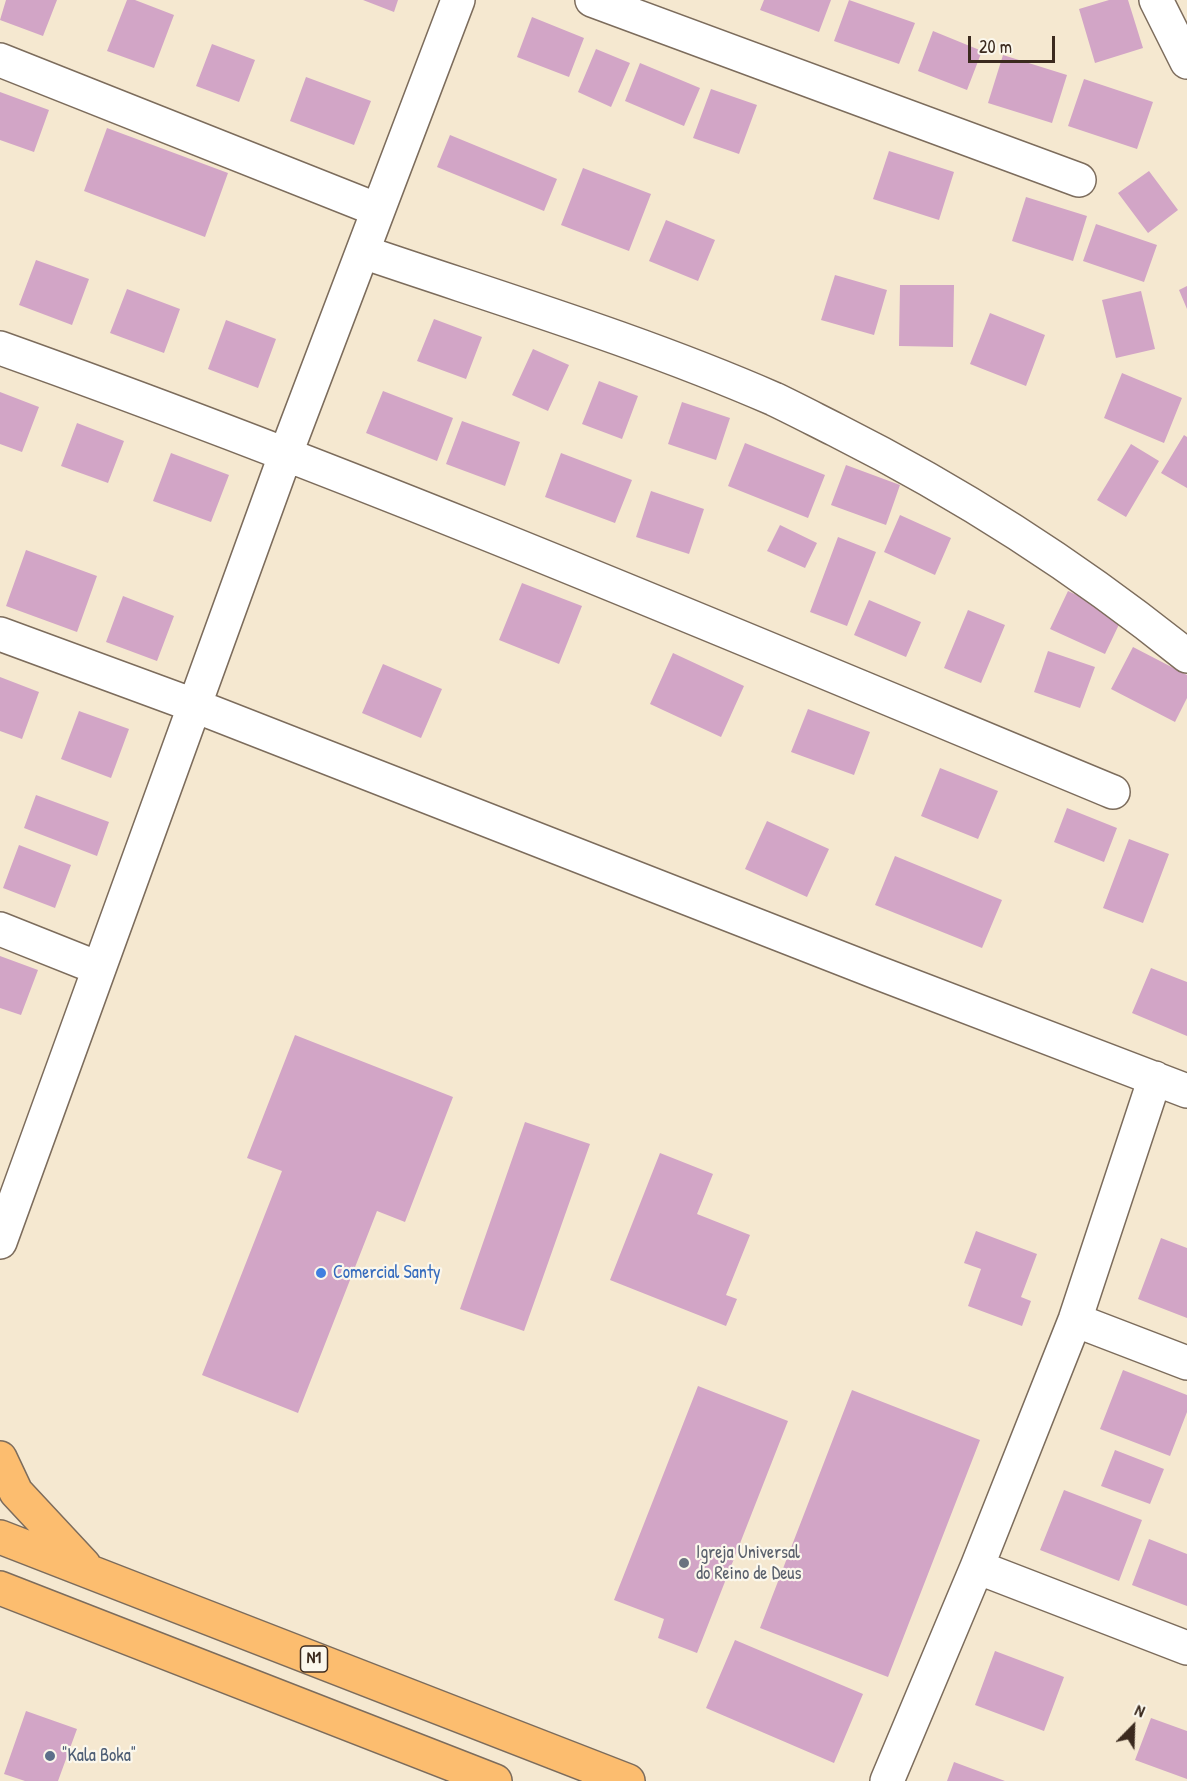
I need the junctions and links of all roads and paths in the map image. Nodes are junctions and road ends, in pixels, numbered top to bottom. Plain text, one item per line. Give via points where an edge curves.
1 (458, 0) edge
2 (592, 0) edge
3 (1156, 0) edge
4 (0, 60) edge
5 (1187, 62) edge
6 (1079, 180) dead end
7 (378, 210) junction
8 (363, 252) junction
9 (0, 348) edge
10 (286, 453) junction
11 (0, 634) edge
12 (1187, 656) edge
13 (193, 705) junction
14 (1113, 792) dead end
15 (0, 929) edge
16 (98, 968) junction
17 (1155, 1078) junction
18 (1187, 1091) edge
19 (3, 1224) edge
20 (1075, 1320) junction
21 (1187, 1363) edge
22 (0, 1458) edge
23 (0, 1536) edge
24 (977, 1567) junction
25 (89, 1571) junction
26 (0, 1588) edge
27 (1187, 1648) edge
28 (495, 1781) edge
29 (628, 1781) edge
30 (887, 1781) edge

1 - 7 street
2 - 6 street
3 - 5 street
4 - 7 street
7 - 8 street
8 - 10 street
8 - 12 street via 639,345 774,399 902,463 1018,532
9 - 10 street
10 - 13 street
10 - 14 street
11 - 13 street
13 - 16 street
13 - 17 street
15 - 16 street
16 - 19 street
17 - 18 street
17 - 20 street
20 - 21 street
20 - 24 street
22 - 25 main road via 16,1492
23 - 25 main road, N1
24 - 27 street
24 - 30 street
25 - 29 main road, N1
26 - 28 main road

